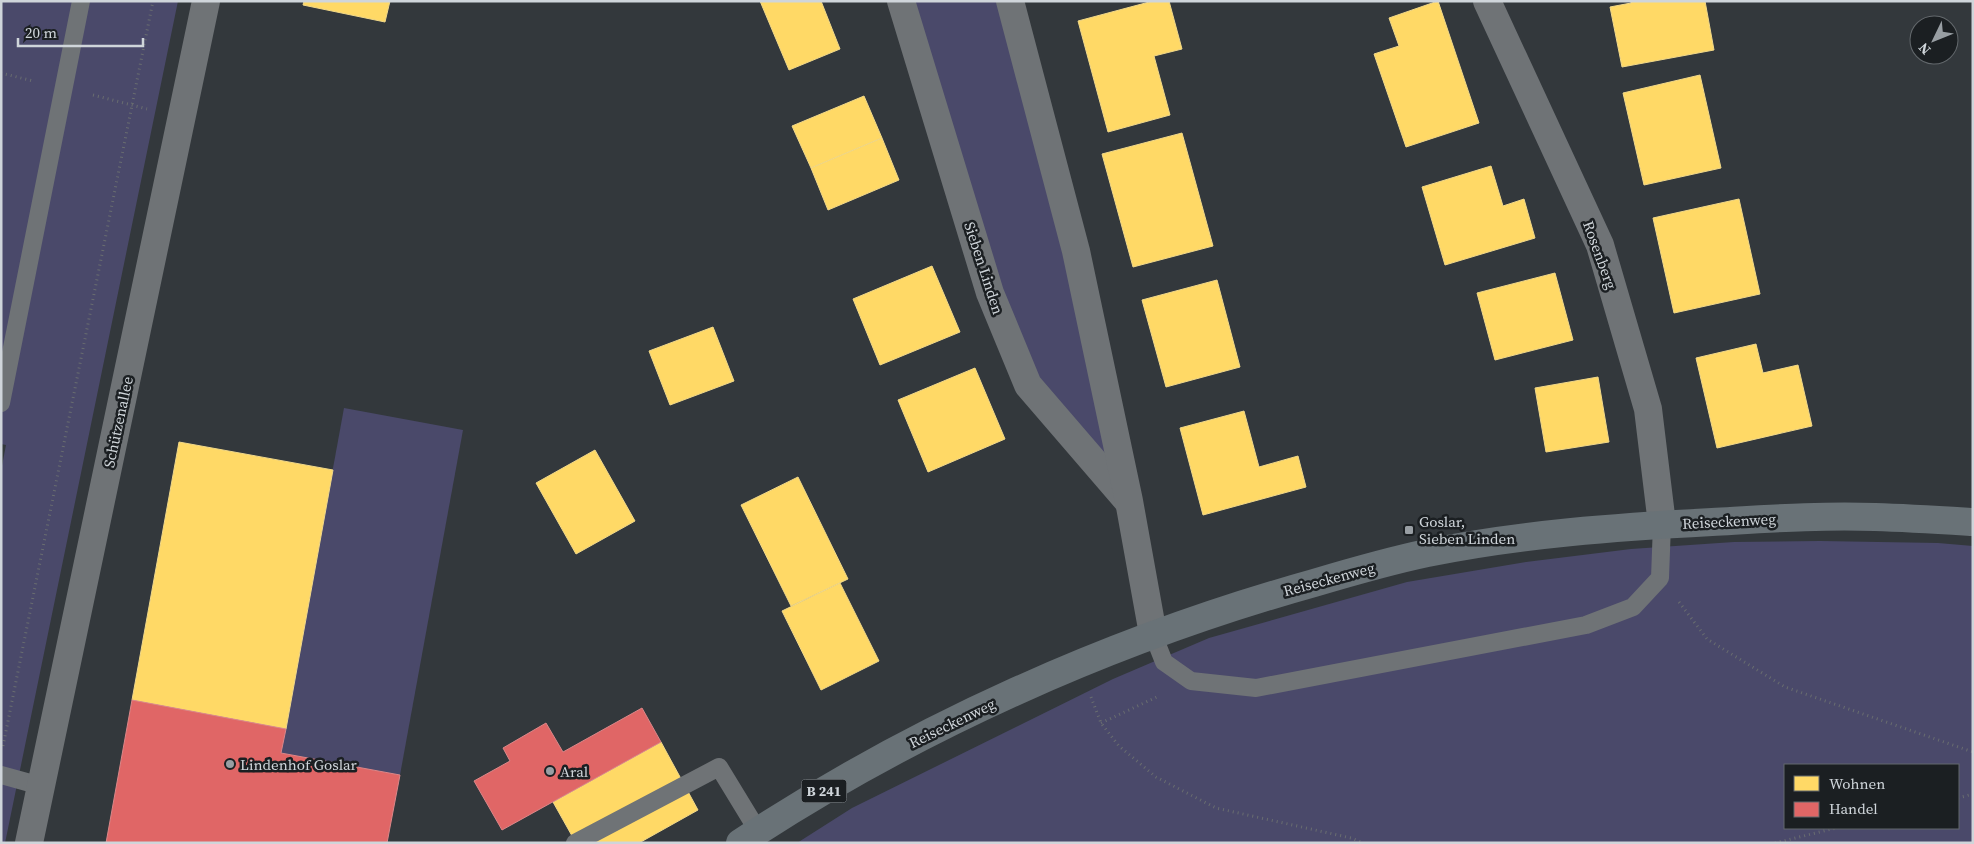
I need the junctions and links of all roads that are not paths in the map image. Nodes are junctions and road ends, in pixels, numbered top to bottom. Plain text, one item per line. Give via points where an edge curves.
1 (80, 1) edge
2 (206, 1) edge
3 (901, 1) edge
4 (1010, 1) edge
5 (1487, 1) edge
6 (1, 404) edge
7 (1129, 502) junction
8 (1973, 522) edge
9 (1662, 524) junction
10 (1153, 634) junction
11 (1, 775) edge
12 (41, 786) junction
13 (749, 837) edge
14 (29, 843) edge
15 (575, 843) edge

1 - 6 lane
2 - 12 street, Schützenallee
3 - 7 street, Sieben Linden via 990,293 1028,385
4 - 7 street via 1076,251
5 - 9 street, Rosenberg via 1600,245 1648,408
7 - 10 street
8 - 9 main road, Reiseckenweg / B 241 via 1872,517
9 - 10 main road, Reiseckenweg / B 241 via 1557,532 1427,553 1282,592
9 - 10 lane via 1660,578 1633,607 1586,625 1256,688 1192,681 1164,662
10 - 13 main road, Reiseckenweg / B 241 via 1078,664 911,743 807,800
11 - 12 lane
12 - 14 street, Schützenallee
13 - 15 lane via 719,767

